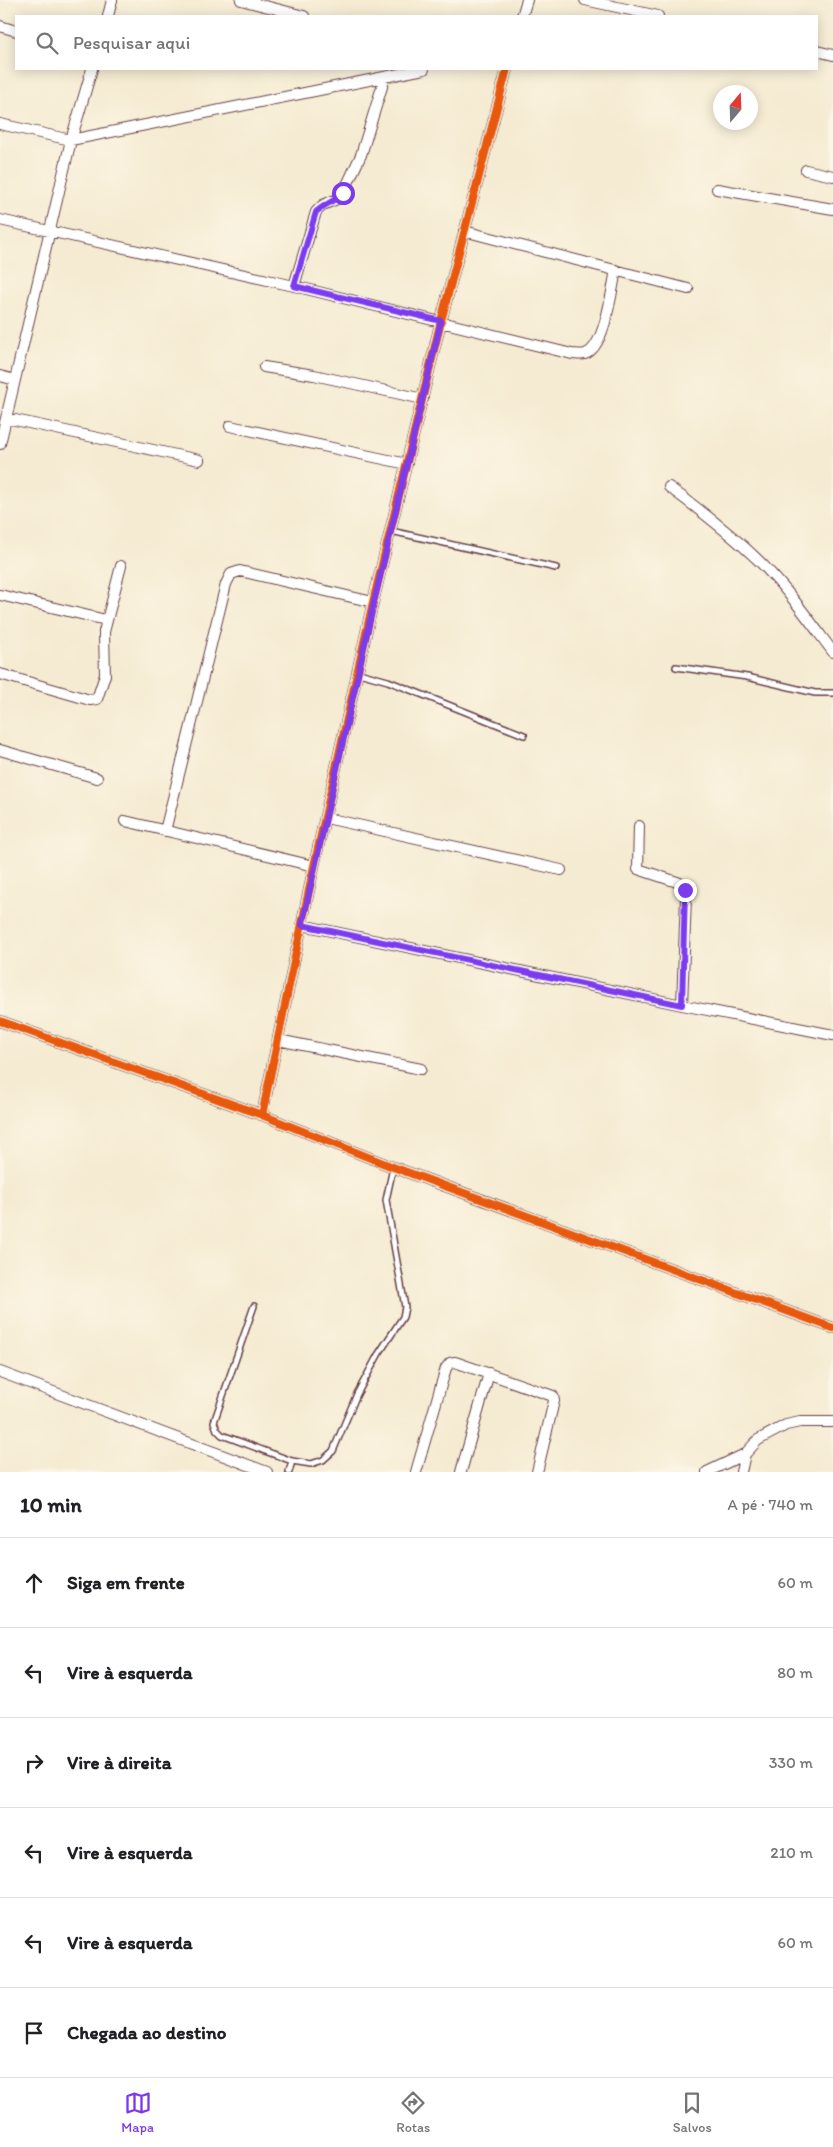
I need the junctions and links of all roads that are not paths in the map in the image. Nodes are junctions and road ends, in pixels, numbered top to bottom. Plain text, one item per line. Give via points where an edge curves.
1 (112, 0) edge
2 (241, 0) edge
3 (527, 0) edge
4 (585, 0) edge
5 (108, 15) edge
6 (300, 15) edge
7 (522, 15) edge
8 (653, 15) edge
9 (0, 26) edge
10 (15, 31) edge
11 (818, 51) edge
12 (833, 55) edge
13 (92, 70) edge
14 (420, 70) edge
15 (507, 70) edge
16 (385, 78) junction
17 (0, 124) edge
18 (71, 140) junction
19 (806, 170) dead end
20 (833, 176) edge
21 (717, 189) dead end
22 (833, 209) edge
23 (0, 220) edge
24 (464, 230) junction
25 (50, 232) junction
26 (616, 270) junction
27 (294, 286) junction
28 (688, 289) dead end
29 (441, 321) junction
30 (264, 367) dead end
31 (0, 376) edge
32 (15, 380) junction
33 (423, 399) junction
34 (6, 418) junction
35 (230, 426) dead end
36 (0, 444) edge
37 (199, 460) dead end
38 (408, 464) junction
39 (669, 487) dead end
40 (391, 530) junction
41 (121, 566) dead end
42 (556, 568) dead end
43 (0, 595) edge
44 (374, 602) junction
45 (106, 620) junction
46 (833, 652) edge
47 (676, 668) dead end
48 (359, 673) junction
49 (0, 674) edge
50 (833, 693) edge
51 (524, 735) dead end
52 (0, 750) edge
53 (97, 778) dead end
54 (326, 818) junction
55 (125, 820) dead end
56 (639, 826) dead end
57 (165, 831) junction
58 (314, 866) junction
59 (560, 870) dead end
60 (302, 925) junction
61 (682, 1005) junction
62 (0, 1022) edge
63 (833, 1035) edge
64 (278, 1040) junction
65 (421, 1070) dead end
66 (262, 1114) junction
67 (393, 1167) junction
68 (254, 1306) dead end
69 (833, 1328) edge
70 (0, 1372) edge
71 (489, 1373) junction
72 (833, 1422) edge
73 (745, 1454) junction
74 (292, 1461) junction
75 (267, 1472) edge
76 (289, 1472) edge
77 (416, 1472) edge
78 (461, 1472) edge
79 (537, 1472) edge
80 (707, 1472) edge
81 (741, 1472) edge

1 - 5 street
2 - 6 street
3 - 7 street
4 - 8 street
9 - 10 street
11 - 12 street
13 - 18 street
14 - 16 street
15 - 24 street
16 - 18 street
16 - 27 street via 361,154 347,185 337,199 316,212
17 - 18 street
18 - 25 street
19 - 20 street
21 - 22 street
23 - 25 street
24 - 26 street
24 - 29 street
25 - 27 street
25 - 32 street
26 - 28 street
26 - 29 street via 601,335 585,354 572,354
27 - 29 street
29 - 33 street
30 - 33 street
31 - 32 street
32 - 34 street
33 - 38 street
34 - 36 street
34 - 37 street
35 - 38 street
38 - 40 street
39 - 46 street via 758,560
40 - 42 lane
40 - 44 street
41 - 45 street
43 - 45 street
44 - 48 street
44 - 57 street via 240,571 231,574
45 - 49 street via 105,675 97,700
47 - 50 lane via 747,678 814,693
48 - 51 lane via 388,681
48 - 54 street
52 - 53 street
54 - 58 street
54 - 59 street
55 - 57 street
56 - 61 street via 638,869 685,887
57 - 58 street
58 - 60 street
60 - 61 street
60 - 64 street
61 - 63 street
62 - 66 street
64 - 65 street
64 - 66 street
66 - 67 street
67 - 69 street
67 - 74 lane via 386,1200 405,1307 404,1317 365,1379 334,1451 311,1464
68 - 74 lane via 214,1422 222,1434
70 - 75 street
71 - 77 street via 455,1362 446,1368
71 - 78 street
71 - 79 street via 553,1396
72 - 73 street via 786,1425 758,1440
73 - 80 street
73 - 81 street
74 - 76 lane

